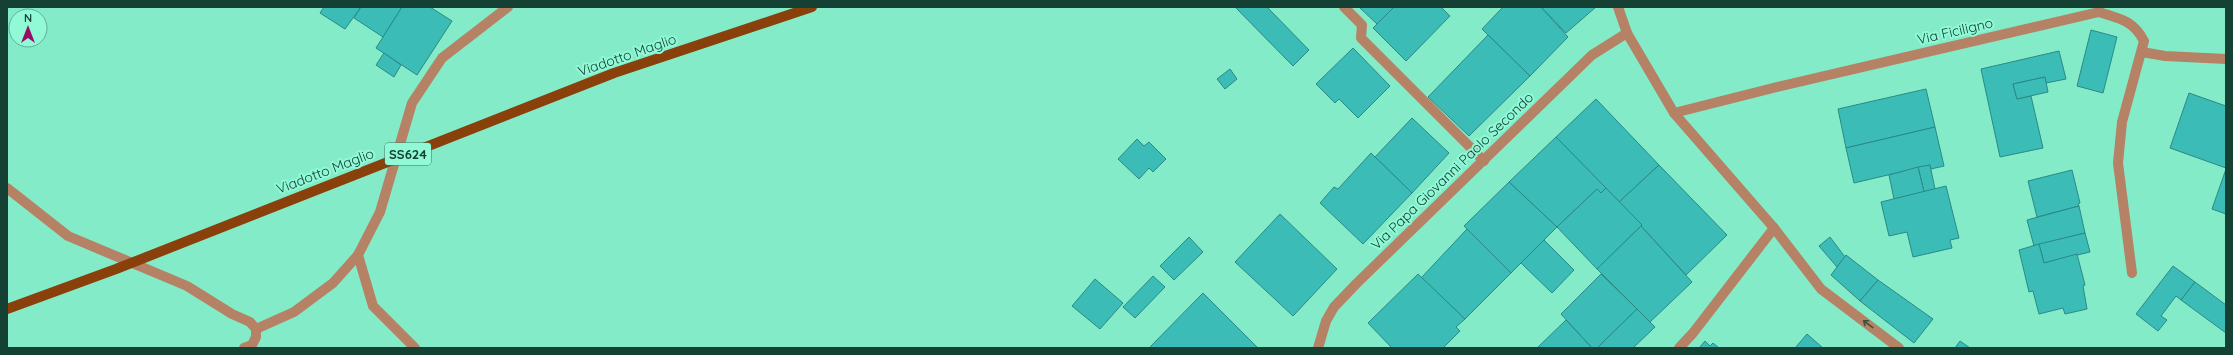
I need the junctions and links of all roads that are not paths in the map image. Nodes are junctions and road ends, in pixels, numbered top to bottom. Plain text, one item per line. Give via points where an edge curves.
1 (508, 7) edge
2 (812, 7) edge
3 (1344, 7) edge
4 (1618, 7) edge
5 (1628, 33) junction
6 (2142, 52) junction
7 (2226, 59) edge
8 (1674, 113) junction
9 (1484, 161) junction
10 (7, 188) edge
11 (1774, 228) junction
12 (358, 255) junction
13 (2132, 273) dead end
14 (7, 309) edge
15 (256, 329) junction
16 (244, 348) edge
17 (415, 348) edge
18 (1318, 348) edge
19 (1679, 348) edge
20 (1899, 348) edge

1 - 12 street via 442,58 412,103 380,212
2 - 14 main road, Viadotto Maglio / SS624, bridge via 614,73 116,269
3 - 9 street via 1362,25 1361,38
4 - 5 street
5 - 8 street
5 - 9 street, Via Papa Giovanni Paolo Secondo via 1592,55
6 - 7 street via 2164,56
6 - 8 street, Via Ficiligno via 2144,41 2138,29 2124,20 2099,12
6 - 13 street, Via Ficiligno via 2122,122 2118,163
8 - 11 street
9 - 18 street, Via Papa Giovanni Paolo Secondo via 1334,307
10 - 15 street via 68,236 187,286 250,322
11 - 19 street
20 -> 11 street via 1821,289
12 - 15 street via 333,283 294,312
12 - 17 street via 373,306
15 - 16 street via 252,345

